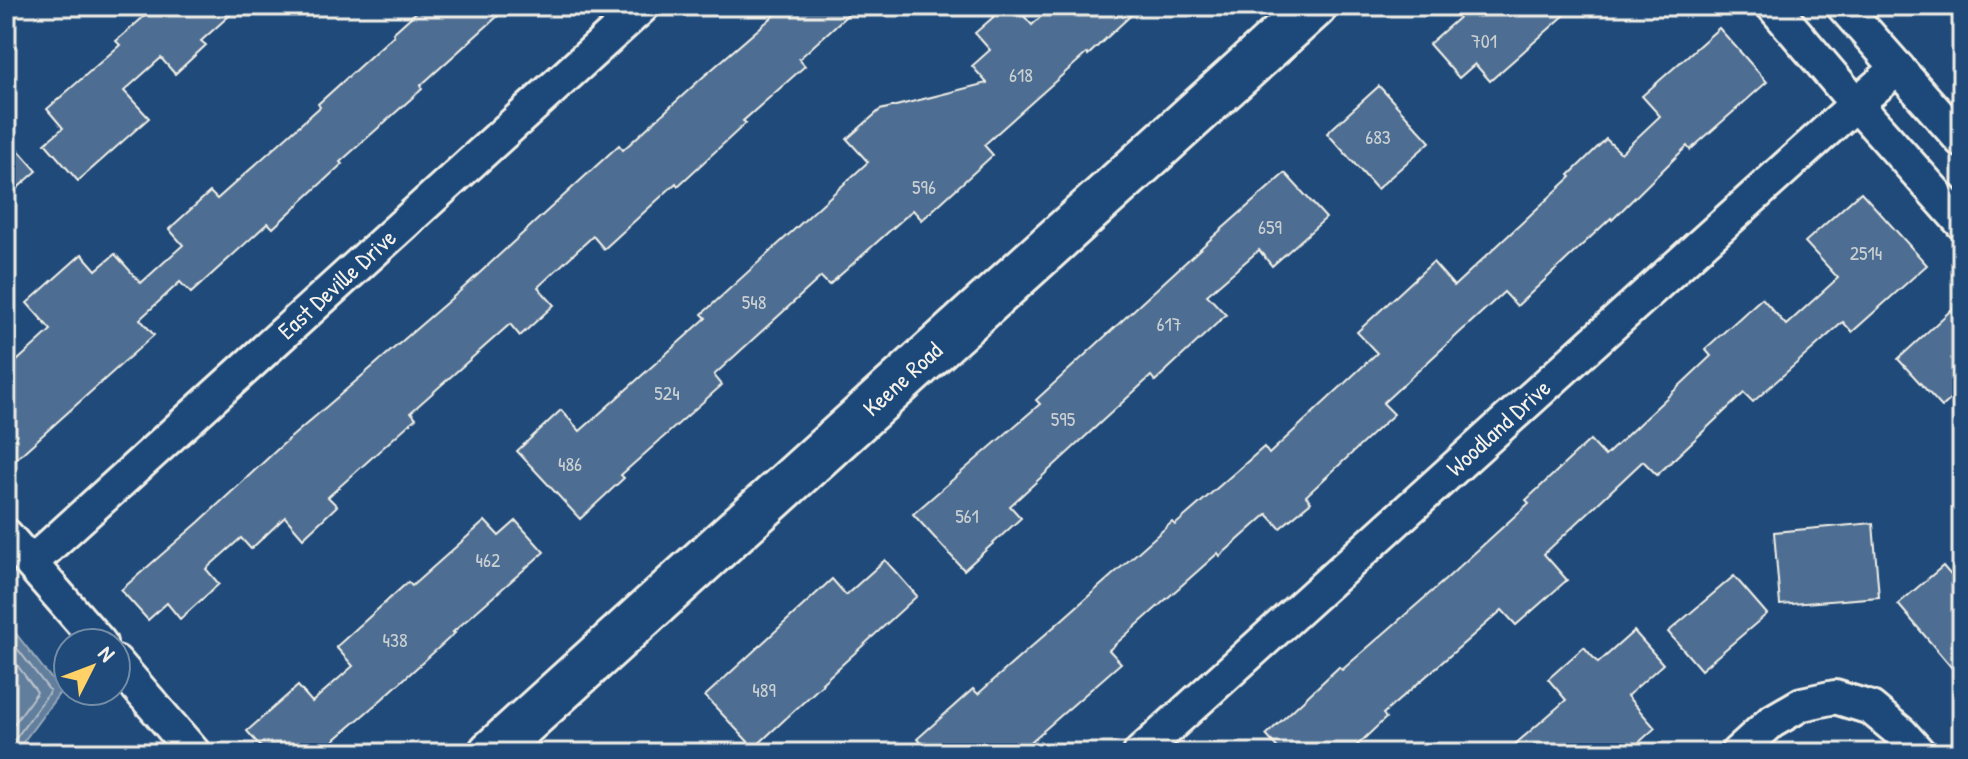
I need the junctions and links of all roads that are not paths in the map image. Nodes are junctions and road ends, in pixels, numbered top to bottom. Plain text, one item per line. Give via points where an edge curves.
1 (643, 6) edge
2 (1314, 6) edge
3 (1773, 6) edge
4 (1843, 6) edge
5 (1898, 68) junction
6 (1856, 104) junction
7 (1962, 141) edge
8 (1962, 223) edge
9 (6, 535) edge
10 (31, 563) junction
11 (86, 627) edge
12 (132, 681) edge
13 (194, 753) edge
14 (491, 753) edge
15 (1140, 753) edge
16 (1737, 753) edge
17 (1919, 753) edge

1 - 10 street, East Deville Drive
2 - 14 main road, Keene Road
3 - 6 street
4 - 5 street
5 - 6 street, Woodland Drive
5 - 7 street
6 - 8 street
6 - 15 street, Woodland Drive
9 - 10 street
10 - 11 street
12 - 13 street
16 - 17 street via 1771,722 1802,704 1835,697 1871,708

